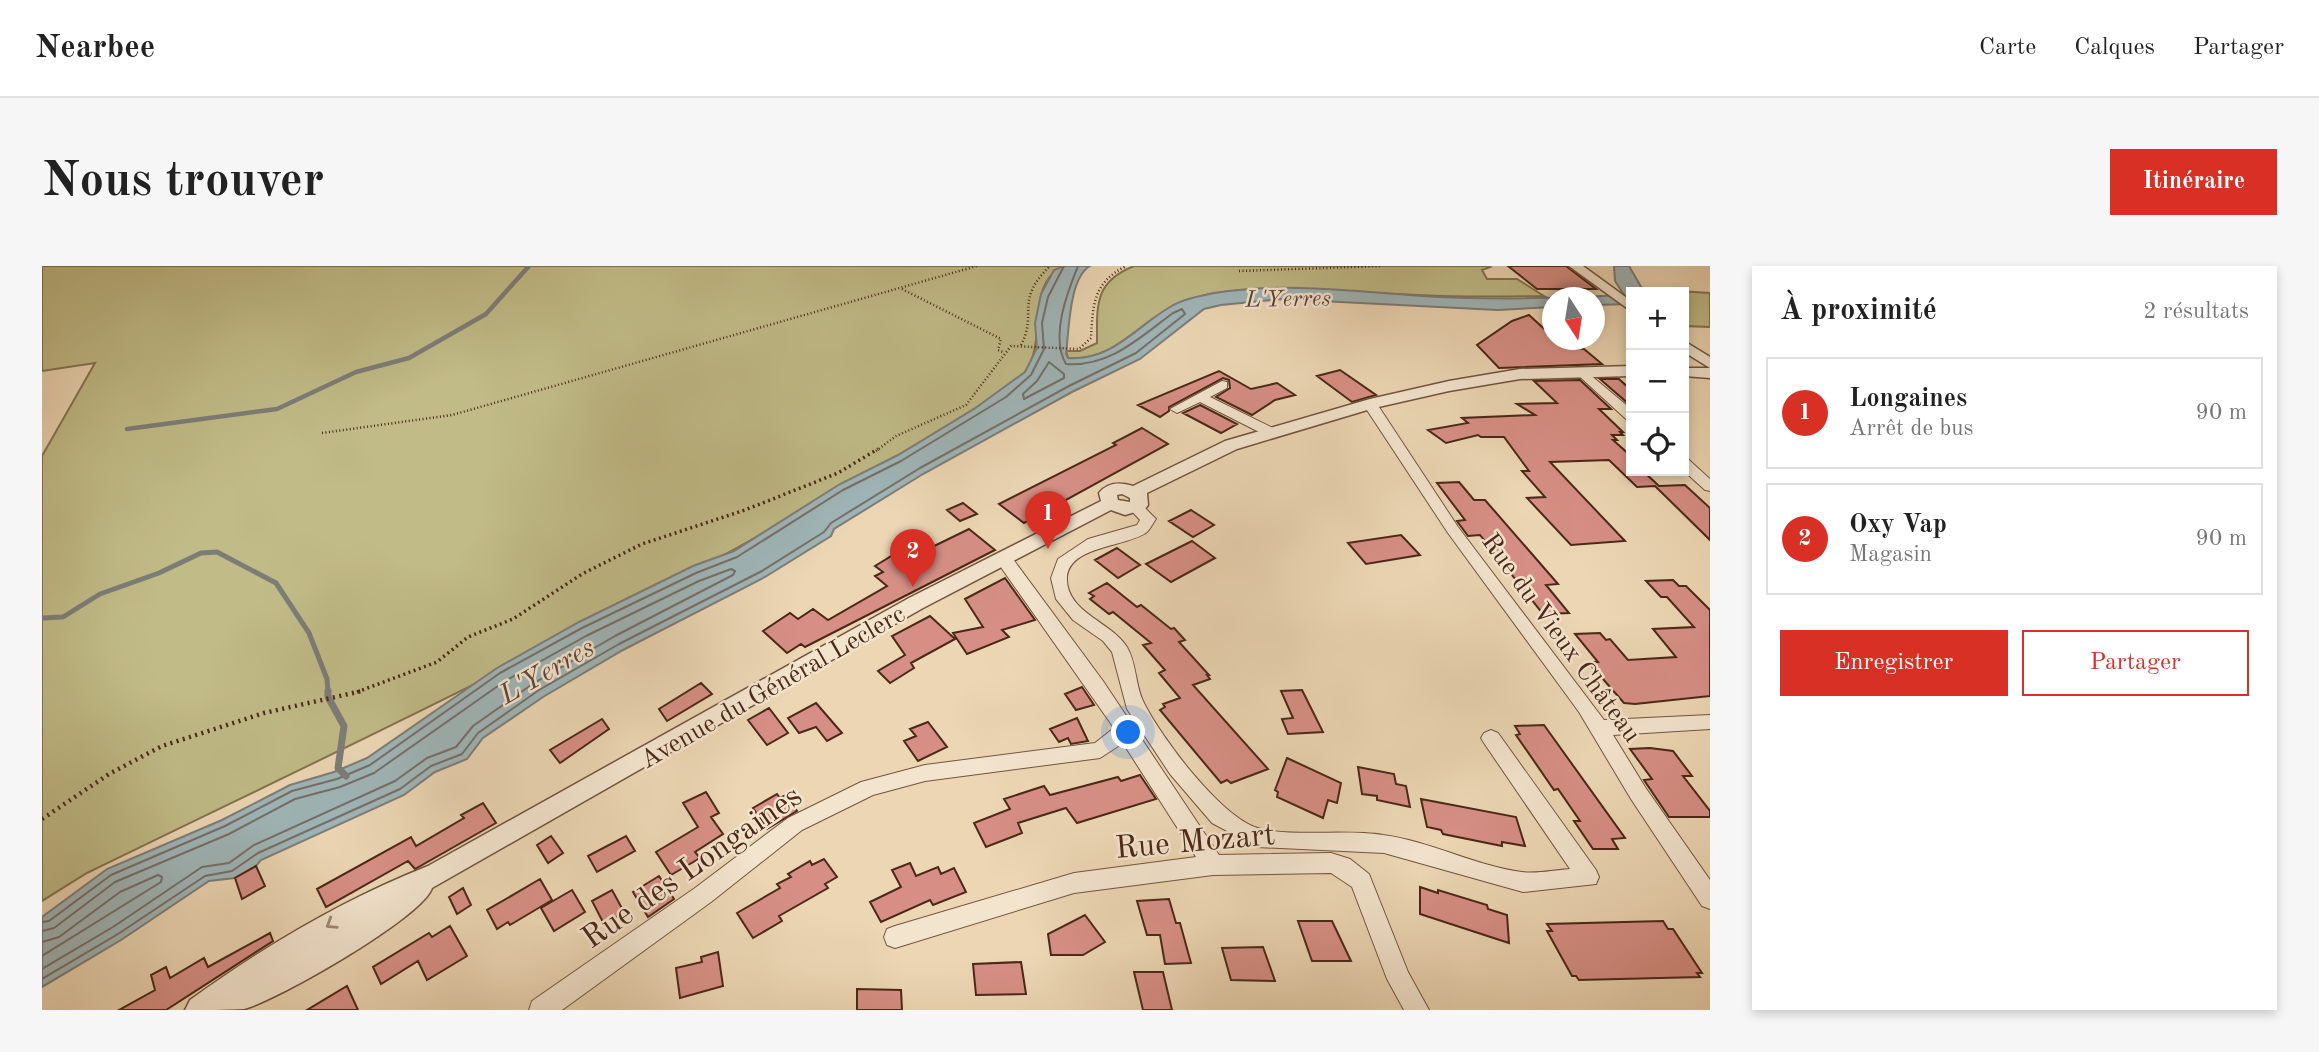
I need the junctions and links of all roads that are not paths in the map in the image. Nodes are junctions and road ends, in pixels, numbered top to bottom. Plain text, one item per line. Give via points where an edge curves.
1 (1575, 266) edge
2 (1626, 303) edge
3 (1689, 349) edge
4 (1710, 364) edge
5 (1626, 371) edge
6 (1582, 372) junction
7 (1689, 372) edge
8 (1710, 373) edge
9 (1222, 385) dead end
10 (1200, 397) junction
11 (1370, 404) junction
12 (1177, 409) dead end
13 (1628, 413) edge
14 (1270, 432) junction
15 (1689, 468) edge
16 (1710, 487) edge
17 (1135, 499) junction
18 (1004, 559) junction
19 (1710, 722) edge
20 (1599, 728) junction
21 (1125, 730) junction
22 (1490, 738) dead end
23 (1213, 865) junction
24 (1701, 874) edge
25 (1710, 899) edge
26 (895, 937) dead end
27 (203, 1010) edge
28 (541, 1010) edge
29 (1417, 1010) edge

1 - 2 street
3 - 4 street
5 - 6 street, Avenue du Général Leclerc
6 - 11 street, Avenue du Général Leclerc via 1488,378
6 - 13 street
7 - 8 street
9 - 10 street
10 - 12 street
10 - 14 street
11 - 14 street, Avenue du Général Leclerc
11 - 20 street, Rue du Vieux Château via 1453,530
14 - 17 street, Avenue du Général Leclerc via 1231,445
15 - 16 street
17 - 18 street, Avenue du Général Leclerc via 1119,488 1111,491 1107,496 1110,503
17 - 22 street via 1148,519 1142,528 1094,544 1064,563 1059,578 1064,599 1120,650 1134,704 1177,768 1219,817 1257,838 1384,844 1523,882 1588,877
18 - 21 street via 1100,688
18 - 27 street, Avenue du Général Leclerc via 916,603 437,874 403,902 277,980
19 - 20 street
20 - 24 street, Rue du Vieux Château via 1637,793
21 - 23 street
21 - 28 street, Rue des Longaines via 1100,750 925,774 869,788 795,824
23 - 26 street, Rue Mozart via 1074,883
23 - 29 street, Rue Mozart via 1342,866 1361,881 1399,979
24 - 25 street, Rue du Vieux Château

